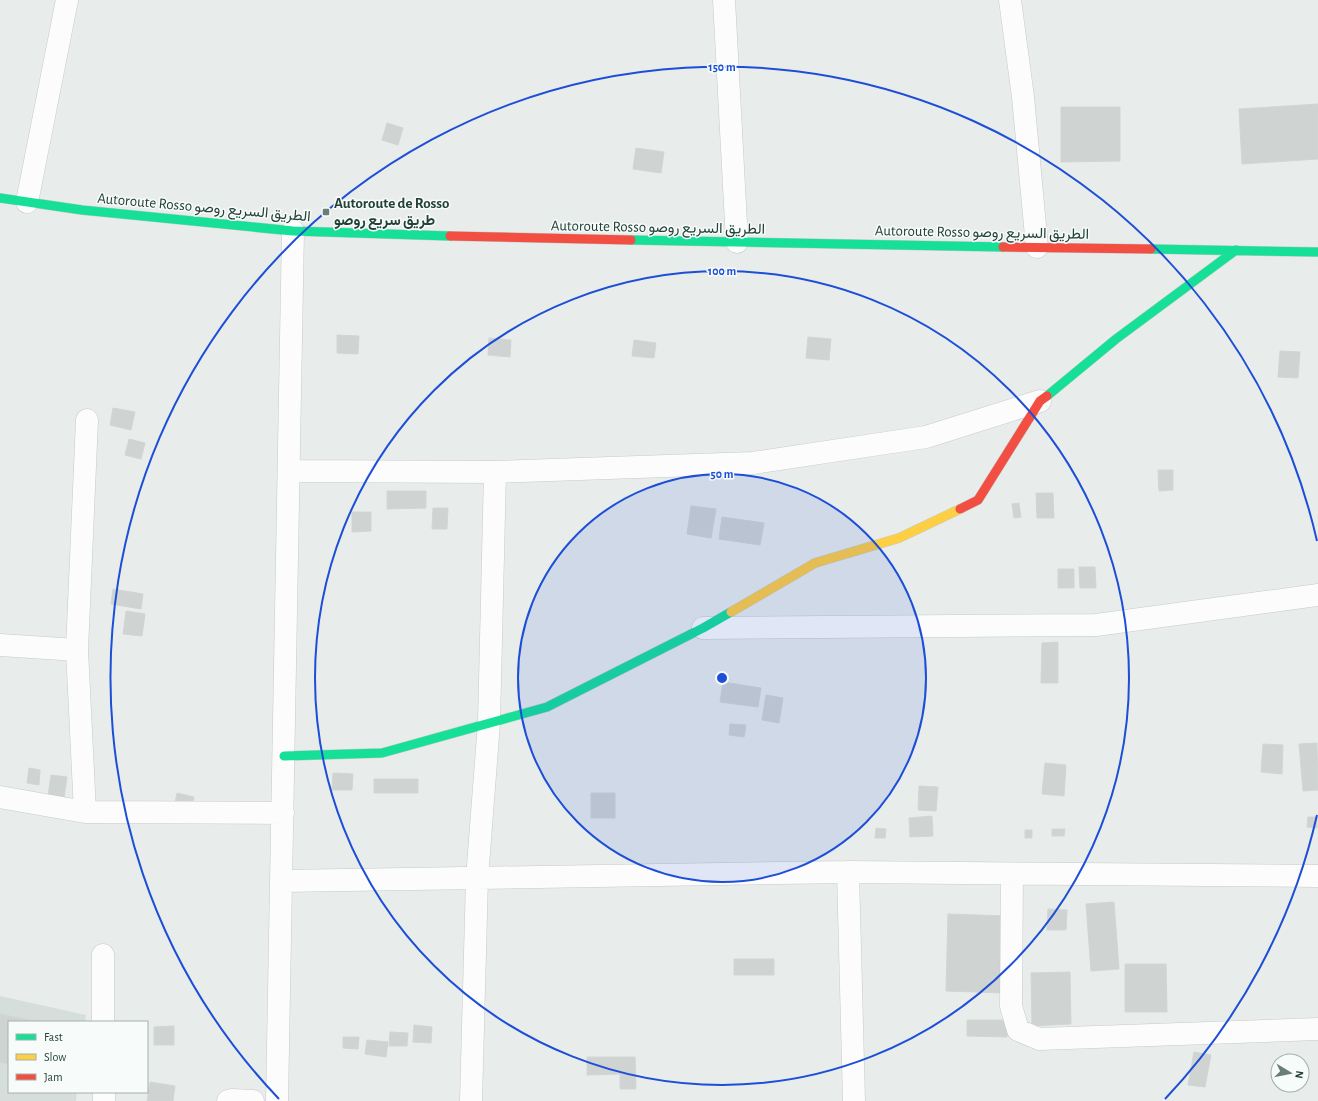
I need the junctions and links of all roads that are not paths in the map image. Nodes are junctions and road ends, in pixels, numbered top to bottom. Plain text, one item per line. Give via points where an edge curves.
1 (67, 0) edge
2 (724, 0) edge
3 (1010, 0) edge
4 (0, 198) edge
5 (26, 202) junction
6 (293, 231) junction
7 (738, 242) junction
8 (1037, 247) junction
9 (1236, 250) junction
10 (1318, 252) edge
11 (1040, 401) junction
12 (87, 420) dead end
13 (289, 471) junction
14 (495, 472) junction
15 (1318, 595) edge
16 (703, 628) junction
17 (0, 645) edge
18 (77, 650) junction
19 (489, 723) junction
20 (284, 756) junction
21 (0, 797) edge
22 (85, 812) junction
23 (283, 813) junction
24 (848, 872) junction
25 (1012, 874) junction
26 (1318, 876) edge
27 (477, 878) junction
28 (282, 881) junction
29 (103, 955) dead end
30 (103, 1021) edge
31 (1318, 1029) edge
32 (228, 1101) edge
33 (253, 1101) edge
34 (277, 1101) edge
35 (471, 1101) edge
36 (854, 1101) edge

1 - 5 street
2 - 7 street
3 - 8 street via 1023,97
4 - 5 main road, Autoroute Rosso الطريق السريع روصو
5 - 6 main road, Autoroute Rosso الطريق السريع روصو
6 - 7 main road, Autoroute Rosso الطريق السريع روصو
6 - 13 street
7 - 8 main road, Autoroute Rosso الطريق السريع روصو
8 - 9 main road, Autoroute Rosso الطريق السريع روصو
9 - 10 main road, Autoroute Rosso الطريق السريع روصو
9 - 11 main road via 1116,339
11 - 14 street via 926,437 753,464
11 - 16 main road via 978,500 899,538 815,563
12 - 18 street
13 - 14 street
13 - 20 street
14 - 19 street
15 - 16 street via 1096,625
16 - 19 main road via 547,707
17 - 18 street
18 - 22 street
19 - 20 main road via 382,753
19 - 27 street
20 - 23 street
21 - 22 street
22 - 23 street
23 - 28 street
24 - 25 street
24 - 27 street
24 - 36 street
25 - 26 street
25 - 31 street via 1011,1006 1018,1030 1039,1038
27 - 28 street
27 - 35 street
28 - 34 street
29 - 30 street
32 - 33 street

